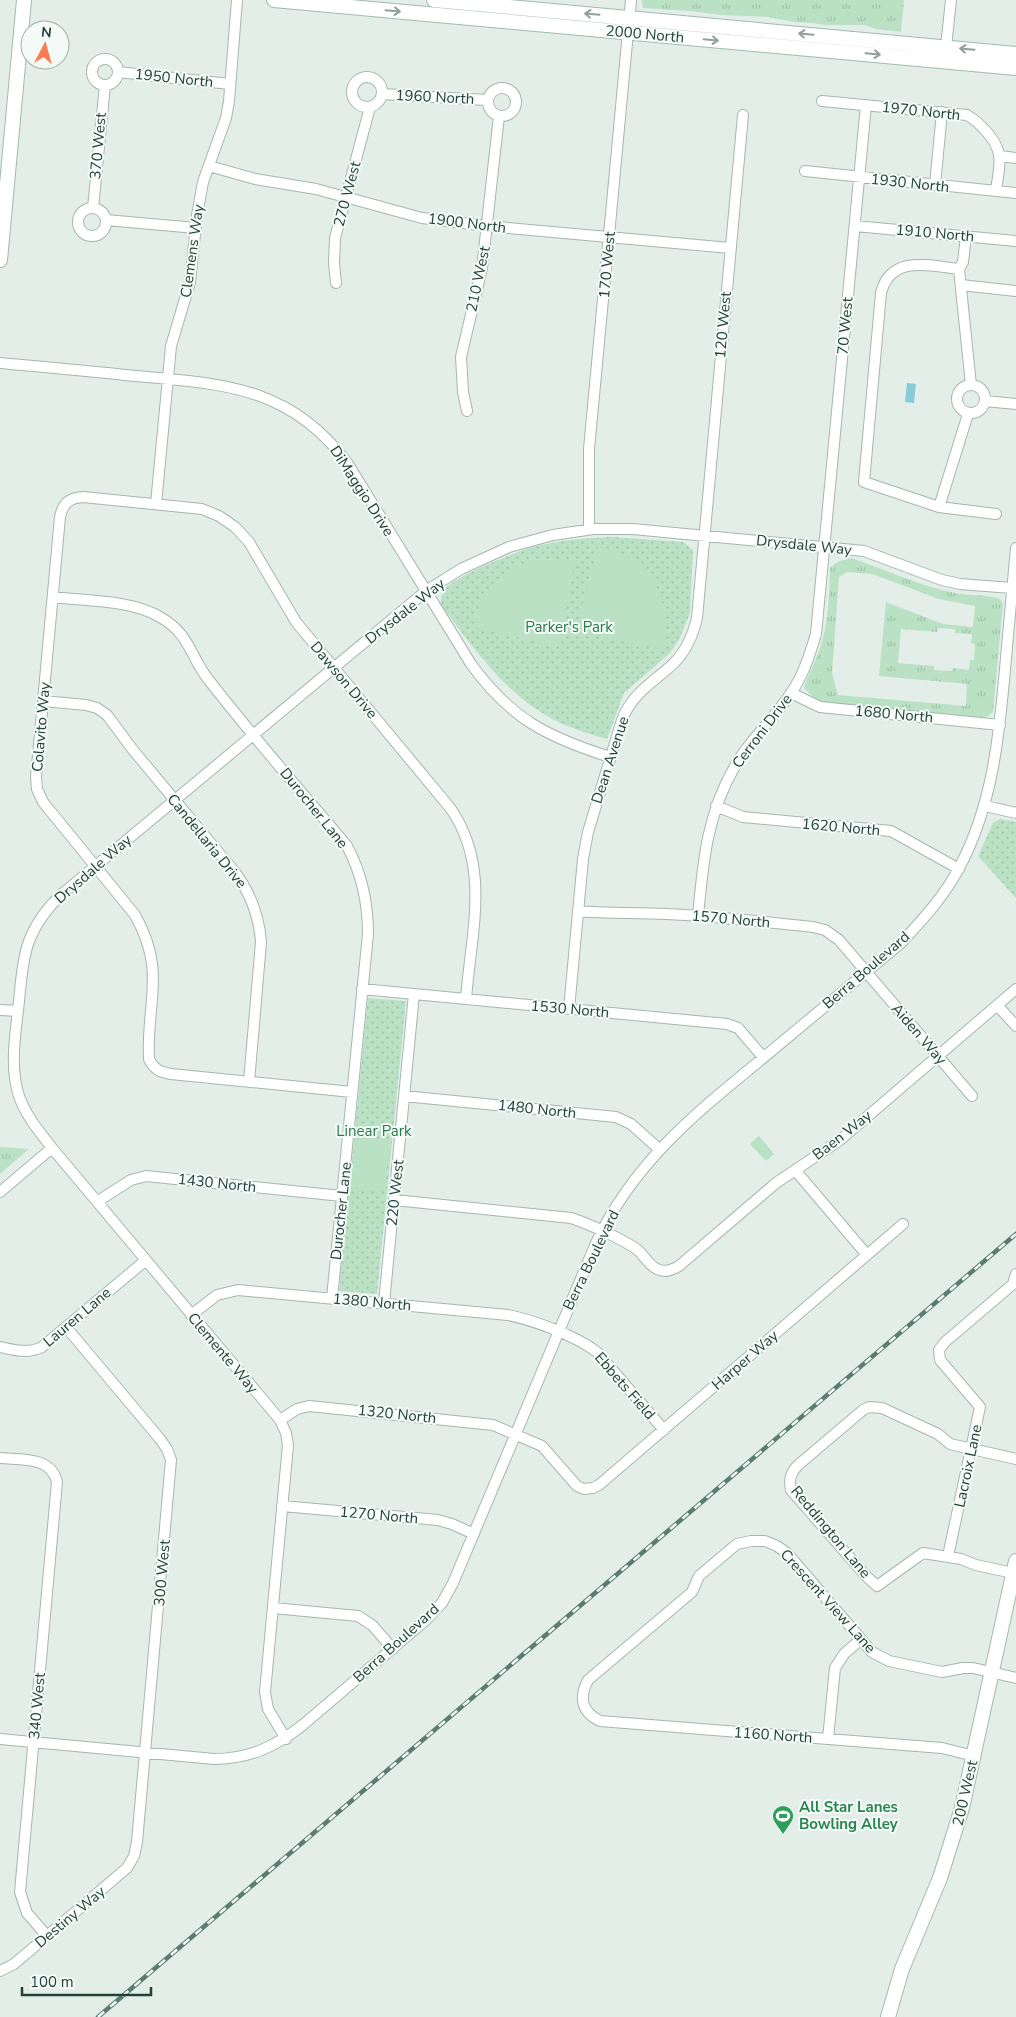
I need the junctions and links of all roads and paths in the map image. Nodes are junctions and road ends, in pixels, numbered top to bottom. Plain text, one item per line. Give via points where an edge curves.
1 (24, 0) edge
2 (237, 0) edge
3 (274, 0) edge
4 (434, 0) edge
5 (631, 0) edge
6 (951, 0) edge
7 (629, 18) junction
8 (628, 32) junction
9 (946, 47) junction
10 (1016, 54) edge
11 (1016, 68) edge
12 (118, 72) junction
13 (105, 84) junction
14 (230, 84) junction
15 (382, 94) junction
16 (487, 100) junction
17 (822, 101) dead end
18 (866, 105) junction
19 (370, 107) junction
20 (942, 112) junction
21 (743, 115) dead end
22 (499, 116) junction
23 (1000, 156) junction
24 (1016, 158) edge
25 (209, 166) junction
26 (805, 171) dead end
27 (859, 177) junction
28 (935, 186) junction
29 (996, 191) junction
30 (1016, 193) edge
31 (346, 197) junction
32 (93, 208) junction
33 (106, 220) junction
34 (488, 226) junction
35 (854, 226) junction
36 (196, 228) junction
37 (966, 236) junction
38 (610, 237) junction
39 (1016, 241) edge
40 (730, 248) junction
41 (0, 260) edge
42 (960, 269) junction
43 (336, 283) dead end
44 (961, 285) junction
45 (1016, 291) edge
46 (0, 363) edge
47 (169, 379) junction
48 (971, 385) junction
49 (985, 401) junction
50 (1016, 404) edge
51 (467, 411) dead end
52 (968, 414) junction
53 (67, 501) joint
54 (156, 504) junction
55 (939, 507) junction
56 (996, 514) dead end
57 (589, 529) junction
58 (704, 535) junction
59 (825, 547) junction
60 (1016, 548) edge
61 (1012, 588) junction
62 (426, 591) junction
63 (53, 597) junction
64 (334, 668) junction
65 (791, 693) junction
66 (43, 701) junction
67 (1000, 725) junction
68 (254, 734) junction
69 (610, 757) junction
70 (174, 800) junction
71 (716, 806) junction
72 (985, 806) junction
73 (1016, 813) edge
74 (95, 866) junction
75 (959, 868) junction
76 (578, 911) junction
77 (698, 916) junction
78 (866, 972) junction
79 (362, 989) junction
80 (1016, 989) edge
81 (414, 994) junction
82 (466, 999) junction
83 (997, 1005) junction
84 (568, 1009) junction
85 (0, 1010) edge
86 (18, 1011) junction
87 (1016, 1026) edge
88 (938, 1056) junction
89 (763, 1057) junction
90 (249, 1082) junction
91 (352, 1092) junction
92 (404, 1096) junction
93 (972, 1096) dead end
94 (52, 1148) junction
95 (658, 1150) junction
96 (795, 1170) junction
97 (0, 1192) edge
98 (342, 1196) junction
99 (394, 1200) junction
100 (98, 1201) junction
101 (903, 1224) dead end
102 (602, 1232) junction
103 (867, 1255) junction
104 (146, 1260) junction
105 (1016, 1274) edge
106 (332, 1298) junction
107 (384, 1303) junction
108 (191, 1316) junction
109 (66, 1326) junction
110 (558, 1332) junction
111 (0, 1347) edge
112 (280, 1420) junction
113 (664, 1430) junction
114 (516, 1434) junction
115 (972, 1450) junction
116 (0, 1458) edge
117 (1016, 1459) edge
118 (584, 1489) joint
119 (282, 1506) junction
120 (474, 1534) junction
121 (948, 1556) junction
122 (1015, 1567) edge
123 (272, 1608) junction
124 (860, 1640) junction
125 (393, 1649) junction
126 (991, 1672) junction
127 (1016, 1678) edge
128 (582, 1700) joint
129 (0, 1739) edge
130 (286, 1739) junction
131 (828, 1739) junction
132 (33, 1742) junction
133 (145, 1753) junction
134 (974, 1756) junction
135 (134, 1856) joint
136 (47, 1936) junction
137 (0, 1972) edge
138 (888, 2017) edge

1 - 41 street
2 - 14 street, Clemens Way
3 -> 8 street, 2000 North
7 -> 4 street, 2000 North
5 - 7 street, 170 West
6 - 9 street
7 - 8 street, 170 West
9 -> 7 street, 2000 North
8 -> 11 street, 2000 North
8 - 38 street, 170 West
10 -> 9 street, 2000 North
12 - 13 street via 114,81
12 - 13 street via 111,60 95,64 94,77
12 - 14 street, 1950 North
13 - 32 street, 370 West
14 - 25 street, Clemens Way via 226,118
15 - 16 street, 1960 North
15 - 19 street via 378,103
15 - 19 street via 380,85 373,78 363,77 355,82 351,91 353,100 361,106
16 - 22 street via 491,112
16 - 22 street via 499,87 515,95 514,109 508,115
17 - 18 street, 1970 North
18 - 20 street, 1970 North
18 - 27 street, 70 West
19 - 31 street, 270 West
20 - 23 street, 1970 North via 967,115 975,120 996,145
20 - 28 street
21 - 40 street, 120 West
22 - 34 street, 210 West
23 - 24 street
23 - 29 street
25 - 31 street, 1900 North via 255,179
25 - 36 street, Clemens Way via 203,182
26 - 27 street, 1930 North
27 - 28 street, 1930 North
27 - 35 street, 70 West
28 - 29 street, 1930 North
29 - 30 street, 1930 North
31 - 34 street, 1900 North via 422,218
31 - 43 street, 270 West via 335,238
32 - 33 street via 100,210
32 - 33 street via 82,212 78,218 82,232 97,235 105,227
33 - 36 street
34 - 38 street, 1900 North
34 - 51 street, 210 West via 480,282 461,357
35 - 37 street, 1910 North
35 - 59 street, 70 West
36 - 47 street, Clemens Way via 185,302 171,346
37 - 39 street, 1910 North
37 - 42 street
38 - 40 street, 1900 North
38 - 57 street, 170 West via 589,449
40 - 58 street, 120 West
42 - 44 street
42 - 55 street via 917,264 904,266 893,272 883,287 864,482
44 - 45 street
44 - 48 street
46 - 47 street, DiMaggio Drive
47 - 54 street, Clemens Way
47 - 62 street, DiMaggio Drive via 214,383 252,393 278,403 313,427 348,464
48 - 49 street via 982,390
48 - 52 street via 960,390 956,401
49 - 50 street
49 - 52 street via 979,411
52 - 55 street
53 - 54 street, Dawson Drive via 83,497
53 - 63 street, Colavito Way via 60,517
54 - 64 street, Dawson Drive via 202,509 235,527 249,542 296,622
55 - 56 street
57 - 58 street, Drysdale Way
57 - 62 street, Drysdale Way via 509,547 461,569
58 - 59 street, Drysdale Way
58 - 69 street, Dean Avenue via 697,618 692,636 673,664 631,701
59 - 61 street, Drysdale Way via 864,551 960,584
59 - 65 street, Cerroni Drive via 816,634
60 - 61 street, Berra Boulevard
61 - 67 street, Berra Boulevard
62 - 64 street, Drysdale Way
62 - 69 street, DiMaggio Drive via 471,664 504,703 552,736
63 - 66 street, Colavito Way
63 - 68 street, Durocher Lane via 134,607 152,612 167,622 187,641 206,677
64 - 68 street, Drysdale Way
64 - 82 street, Dawson Drive via 451,808 466,836 475,866 476,888
65 - 67 street, 1680 North via 820,707
65 - 71 street, Cerroni Drive via 748,745
66 - 70 street, Candellaria Drive via 86,705 107,715
66 - 74 street, Colavito Way via 37,789 43,802
67 - 72 street, Berra Boulevard
68 - 70 street, Drysdale Way
68 - 79 street, Durocher Lane via 347,846 357,866 368,911
69 - 76 street, Dean Avenue via 588,832
70 - 74 street, Drysdale Way
70 - 90 street, Candellaria Drive via 240,880 258,920 261,953
71 - 75 street, 1620 North via 742,817 891,831
71 - 77 street, Cerroni Drive via 706,839
72 - 73 street
72 - 75 street, Berra Boulevard
74 - 86 street, Drysdale Way via 55,901 37,925 25,955
74 - 90 street, Colavito Way via 135,915 148,943 154,976 148,1050 153,1066 160,1072 171,1074
75 - 78 street, Berra Boulevard via 929,912 901,943
76 - 77 street, 1570 North
76 - 84 street, Dean Avenue
77 - 78 street, 1570 North via 819,928 839,940
78 - 88 street, Aiden Way
78 - 89 street, Berra Boulevard
79 - 81 street, 1530 North
79 - 91 street, Durocher Lane
80 - 83 street, Baen Way
81 - 82 street, 1530 North
81 - 92 street, 220 West
82 - 84 street, 1530 North
83 - 87 street
83 - 88 street, Baen Way
84 - 89 street, 1530 North via 727,1024 738,1028
85 - 86 street
86 - 94 street, Clemente Way via 14,1062 16,1084 28,1117
88 - 93 street, Aiden Way
88 - 96 street, Baen Way via 840,1140
89 - 95 street, Berra Boulevard via 694,1114
90 - 91 street
91 - 98 street, Durocher Lane
92 - 95 street, 1480 North via 616,1117 631,1124
92 - 99 street, 220 West
94 - 97 street
94 - 100 street, Clemente Way
95 - 102 street, Berra Boulevard via 633,1182
96 - 102 street, Baen Way via 672,1270 663,1271 635,1248
96 - 103 street
98 - 100 street, 1430 North via 146,1176 131,1180
98 - 106 street, Durocher Lane
99 - 102 street via 558,1216 582,1222
99 - 107 street, 220 West
100 - 104 street, Clemente Way
101 - 103 street, Harper Way
102 - 110 street, Berra Boulevard
103 - 113 street, Harper Way
104 - 108 street, Clemente Way
104 - 109 street, Lauren Lane
105 - 115 street, Lacroix Lane via 1013,1284 939,1350 940,1360 980,1407
106 - 107 street, 1380 North
106 - 108 street, 1380 North via 231,1290 211,1299
107 - 110 street, 1380 North via 508,1315
108 - 112 street, Clemente Way
109 - 111 street, Lauren Lane via 33,1351
109 - 133 street, 300 West via 164,1444 171,1460
110 - 113 street, Ebbets Field via 598,1352
110 - 114 street, Berra Boulevard
112 - 114 street, 1320 North via 297,1408 315,1406 486,1423
112 - 119 street, Clemente Way via 288,1445
113 - 118 street, Harper Way via 599,1484
114 - 118 street, 1320 North via 542,1446 576,1486
114 - 120 street, Berra Boulevard
115 - 117 street
115 - 121 street, Lacroix Lane
115 - 121 street, Reddington Lane via 950,1444 938,1434 882,1408 870,1407 797,1466 790,1477 791,1490 877,1586 923,1553
116 - 132 street, 340 West via 44,1464 56,1477
119 - 120 street, 1270 North via 438,1520
119 - 123 street, Clemente Way
120 - 125 street, Berra Boulevard via 442,1603
121 - 122 street, Reddington Lane
122 - 126 street, 200 West
123 - 125 street via 358,1616 372,1625
123 - 130 street, Clemente Way via 265,1698
124 - 126 street, Crescent View Lane via 872,1652 889,1661 942,1672 974,1668
124 - 128 street, Crescent View Lane via 782,1549 765,1541 744,1542 737,1544 698,1576 692,1592 588,1680
124 - 131 street via 844,1654 835,1668
125 - 130 street, Berra Boulevard
126 - 127 street, Crescent View Lane
126 - 134 street, 200 West
128 - 131 street, 1160 North via 591,1717 600,1721
129 - 132 street, Berra Boulevard
130 - 133 street, Berra Boulevard via 253,1754 228,1759
131 - 134 street, 1160 North via 942,1748
132 - 133 street, Berra Boulevard
132 - 136 street, 340 West via 20,1892 27,1913
133 - 135 street, 300 West
134 - 138 street, 200 West via 954,1837 902,1969
135 - 136 street, Destiny Way via 126,1868
136 - 137 street, Destiny Way

